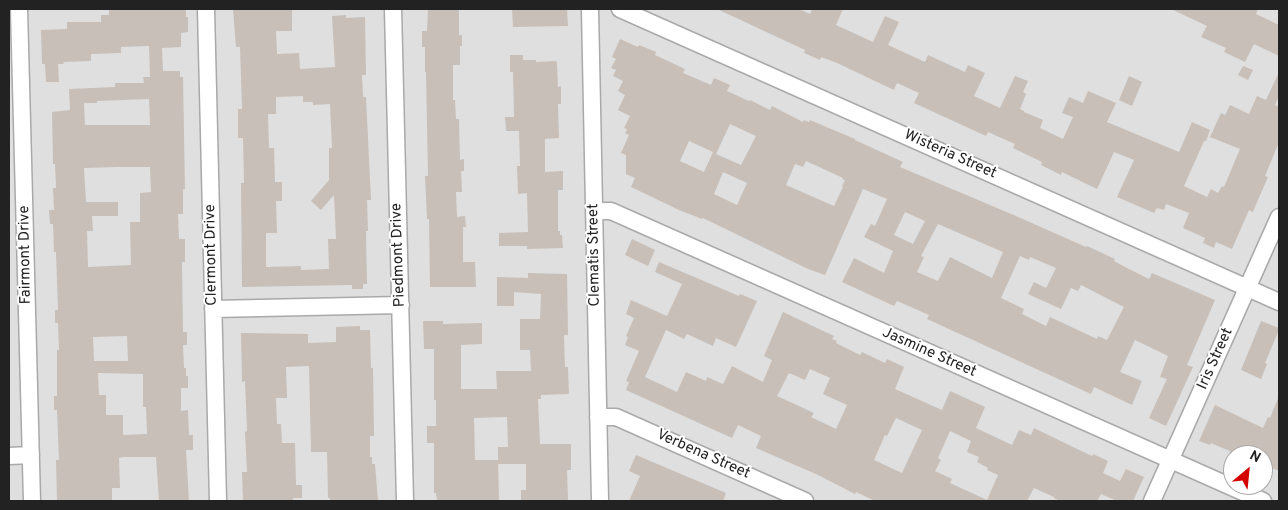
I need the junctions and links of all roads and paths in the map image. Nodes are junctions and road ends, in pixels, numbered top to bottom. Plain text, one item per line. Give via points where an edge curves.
1 (20, 9) edge
2 (206, 9) edge
3 (393, 9) edge
4 (590, 9) edge
5 (620, 9) edge
6 (594, 211) junction
7 (1279, 218) edge
8 (1248, 288) junction
9 (1279, 302) edge
10 (401, 305) junction
11 (213, 309) junction
12 (598, 417) junction
13 (31, 455) junction
14 (9, 456) edge
15 (1170, 460) junction
16 (32, 501) edge
17 (218, 501) edge
18 (405, 501) edge
19 (600, 501) edge
20 (805, 501) edge
21 (1152, 501) edge
22 (1263, 501) edge

1 - 13 street, Fairmont Drive
2 - 11 street, Clermont Drive
3 - 10 street, Piedmont Drive
4 - 6 street, Clematis Street
5 - 8 street, Wisteria Street
6 - 12 street, Clematis Street
6 - 15 street, Jasmine Street via 611,211
7 - 8 street, Iris Street
8 - 9 street, Wisteria Street
8 - 15 street, Iris Street
10 - 11 street
10 - 18 street, Piedmont Drive
11 - 17 street, Clermont Drive
12 - 19 street, Clematis Street
12 - 20 street, Verbena Street via 616,417
13 - 14 street
13 - 16 street, Fairmont Drive
15 - 21 street, Iris Street
15 - 22 street, Jasmine Street

